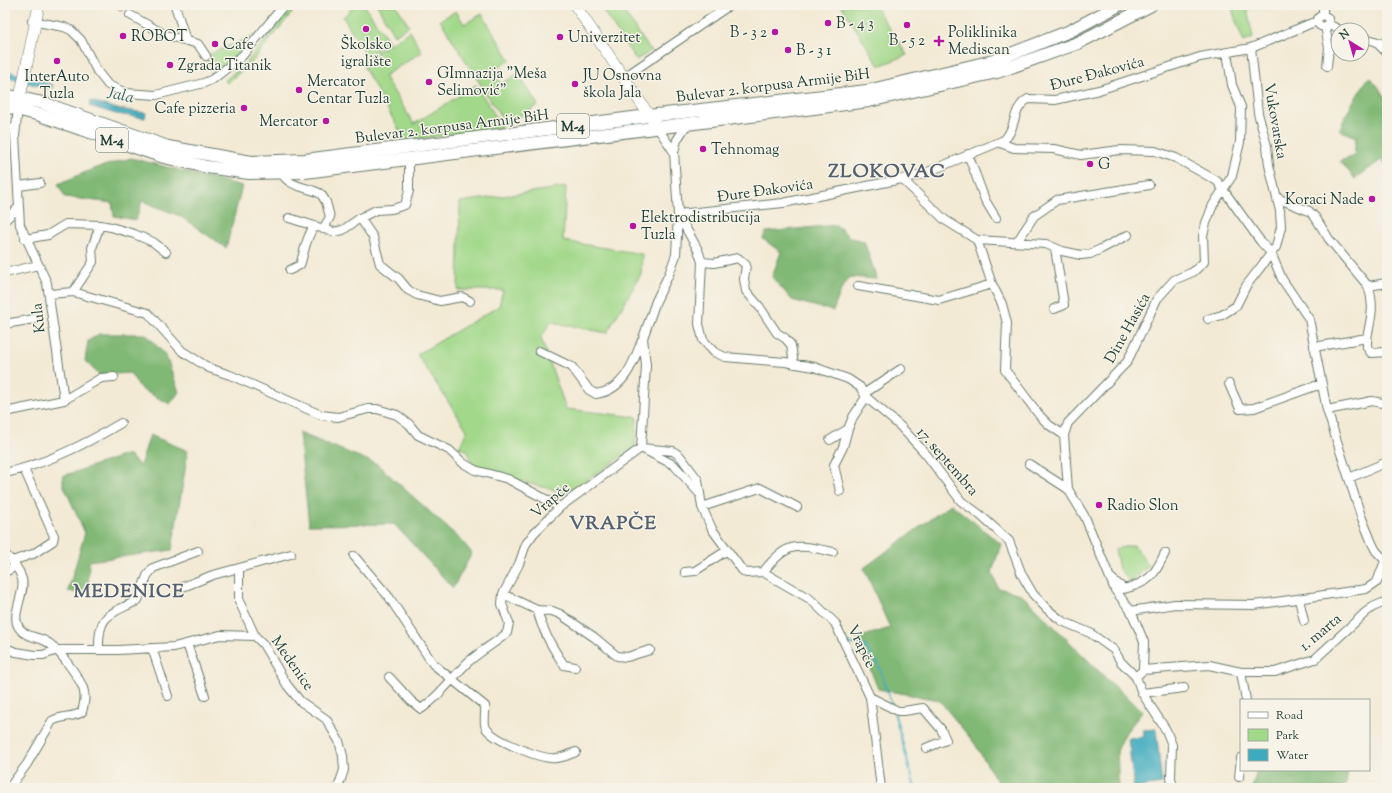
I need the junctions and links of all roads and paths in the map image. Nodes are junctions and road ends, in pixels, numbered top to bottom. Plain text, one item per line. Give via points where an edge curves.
1 (34, 5) edge
2 (39, 5) edge
3 (175, 5) edge
4 (284, 5) edge
5 (575, 5) edge
6 (730, 5) edge
7 (1119, 5) edge
8 (1151, 5) edge
9 (130, 15) tunnel mouth
10 (33, 21) junction
11 (1323, 21) edge
12 (1370, 40) edge
13 (186, 41) junction
14 (1375, 42) junction
15 (1387, 45) edge
16 (1251, 48) junction
17 (1227, 52) junction
18 (1387, 53) edge
19 (206, 56) dead end
20 (1327, 66) dead end
21 (623, 78) junction
22 (636, 97) junction
23 (13, 103) edge
24 (648, 116) junction
25 (628, 119) junction
26 (687, 124) junction
27 (15, 127) junction
28 (657, 128) junction
29 (5, 132) edge
30 (1000, 143) junction
31 (674, 152) junction
32 (968, 154) junction
33 (410, 158) junction
34 (281, 172) junction
35 (902, 179) junction
36 (40, 183) dead end
37 (1149, 185) dead end
38 (19, 186) junction
39 (1224, 189) junction
40 (1278, 198) junction
41 (17, 209) junction
42 (678, 214) junction
43 (289, 218) dead end
44 (360, 218) junction
45 (996, 218) dead end
46 (5, 220) edge
47 (100, 225) junction
48 (314, 226) junction
49 (323, 229) junction
50 (1128, 235) dead end
51 (25, 239) junction
52 (977, 240) junction
53 (1017, 242) junction
54 (1054, 248) junction
55 (166, 252) dead end
56 (1271, 253) junction
57 (702, 262) junction
58 (38, 265) junction
59 (290, 270) dead end
60 (5, 273) edge
61 (1387, 283) edge
62 (992, 284) junction
63 (858, 286) dead end
64 (1368, 286) junction
65 (73, 292) junction
66 (50, 294) junction
67 (470, 301) dead end
68 (1054, 309) dead end
69 (34, 319) dead end
70 (1208, 320) dead end
71 (5, 324) edge
72 (643, 338) junction
73 (1368, 338) junction
74 (1314, 347) junction
75 (539, 351) dead end
76 (1387, 352) edge
77 (794, 364) junction
78 (901, 369) dead end
79 (114, 377) dead end
80 (1228, 384) dead end
81 (1321, 384) junction
82 (866, 395) junction
83 (64, 400) junction
84 (1387, 404) edge
85 (1327, 410) junction
86 (5, 412) edge
87 (121, 422) dead end
88 (848, 429) junction
89 (1064, 436) junction
90 (830, 440) dead end
91 (641, 448) junction
92 (1387, 462) edge
93 (1029, 464) dead end
94 (24, 469) junction
95 (5, 473) edge
96 (1349, 478) junction
97 (1068, 489) junction
98 (840, 491) dead end
99 (560, 507) junction
100 (702, 507) junction
101 (797, 507) dead end
102 (198, 551) dead end
103 (726, 551) junction
104 (833, 552) dead end
105 (1165, 553) dead end
106 (5, 554) edge
107 (292, 554) dead end
108 (354, 556) dead end
109 (1386, 562) edge
110 (14, 563) junction
111 (239, 569) junction
112 (5, 572) edge
113 (685, 572) dead end
114 (763, 572) junction
115 (1111, 578) junction
116 (180, 588) dead end
117 (503, 594) junction
118 (1299, 599) junction
119 (1387, 601) edge
120 (537, 610) junction
121 (1131, 611) junction
122 (1304, 621) dead end
123 (255, 636) junction
124 (187, 644) junction
125 (5, 648) edge
126 (152, 648) junction
127 (99, 649) junction
128 (57, 650) junction
129 (650, 650) dead end
130 (575, 667) dead end
131 (1143, 670) junction
132 (1241, 672) junction
133 (389, 677) dead end
134 (1136, 677) junction
135 (452, 678) junction
136 (1184, 688) dead end
137 (1142, 693) junction
138 (168, 696) dead end
139 (205, 696) dead end
140 (870, 696) junction
141 (1246, 699) edge
142 (926, 748) dead end
143 (576, 752) dead end
144 (1240, 768) edge
145 (1239, 777) dead end
146 (9, 788) edge
147 (338, 788) edge
148 (881, 788) edge
149 (1174, 788) edge

1 - 10 street
2 - 10 street
3 - 13 street
4 - 10 street via 242,56 213,79 156,95 126,93 108,85 76,35 64,27
5 - 21 street
6 - 21 street
7 - 24 main road, Bulevar 2. korpusa Armije BiH / M-4 via 1070,31 993,61 867,91
8 - 26 main road, Bulevar 2. korpusa Armije BiH / M-4 via 1078,43 997,72 869,101
9 - 13 street via 166,35
10 - 23 street via 21,81
11 - 16 street, Đure Đakovića
11 - 20 street via 1329,48
12 - 14 street
13 - 19 street via 198,44
14 - 15 street
14 - 18 street
16 - 17 street, Đure Đakovića
16 - 40 street, Vukovarska via 1258,113
17 - 30 street, Đure Đakovića via 1200,57 1099,90 1055,100 1028,100 1018,109 1009,136
17 - 39 street via 1232,85 1241,107 1241,116 1237,160
21 - 22 street
22 - 24 street
22 - 25 street via 634,110
23 - 25 main road, Bulevar 2. korpusa Armije BiH / M-4 via 43,103 168,147 251,162 305,160
23 - 27 street, Kula
23 - 34 main road, Bulevar 2. korpusa Armije BiH / M-4 via 171,159 207,168 249,173
24 - 25 main road, Bulevar 2. korpusa Armije BiH / M-4
24 - 28 street
26 - 28 main road, Bulevar 2. korpusa Armije BiH / M-4
26 - 31 street via 680,134
27 - 29 street
27 - 38 street, Kula
28 - 31 street
28 - 33 main road, Bulevar 2. korpusa Armije BiH / M-4
30 - 32 street, Đure Đakovića
30 - 39 street via 1014,148 1054,149 1081,155 1120,150 1155,151 1176,158 1209,176
31 - 42 street, 17. septembra
32 - 35 street, Đure Đakovića via 923,174
32 - 45 street via 985,200
33 - 34 main road, Bulevar 2. korpusa Armije BiH / M-4 via 305,172
33 - 44 street, Bulevar 2. korpusa Armije BiH via 409,191 405,205 376,210
34 - 49 street via 284,179 296,186 321,194 330,217
35 - 42 street, Đure Đakovića via 783,203
35 - 52 street via 945,220
36 - 38 street
37 - 53 street via 1057,200 1034,216
38 - 41 street, Kula
39 - 56 street
39 - 89 street, Dine Hasića via 1213,205 1206,223 1203,236 1204,262 1193,272 1174,280 1157,299 1127,362 1068,423
40 - 56 street, Vukovarska via 1281,227 1276,247
40 - 64 street via 1309,211 1316,217 1329,239
41 - 46 street
41 - 51 street, Kula
42 - 57 street, 17. septembra
42 - 72 street via 676,255
43 - 48 street, Bulevar 2. korpusa Armije BiH
44 - 49 street, Bulevar 2. korpusa Armije BiH via 343,230 334,232
44 - 67 street via 373,237 380,264 408,290 440,301 462,297
47 - 51 street via 66,224 48,235
47 - 55 street via 134,234 153,242
47 - 65 street via 92,248 93,262
48 - 49 street, Bulevar 2. korpusa Armije BiH
48 - 59 street via 304,247 300,265
50 - 54 street via 1090,254 1072,254
51 - 58 street, Kula
52 - 53 street
52 - 62 street
53 - 54 street via 1046,244
54 - 68 street via 1064,305
56 - 70 street, Vukovarska via 1246,286 1236,306
56 - 74 street via 1282,279 1309,319
57 - 77 street via 714,263 738,258 744,262 746,291 760,306 777,333 790,345
57 - 77 street, 17. septembra via 700,324 703,340 714,352 725,358
58 - 60 street
58 - 66 street, Kula
61 - 64 street
62 - 63 street via 939,300
62 - 89 street via 1002,304 1007,323 1005,370 1040,416
64 - 73 street via 1372,299 1372,314
65 - 66 street
65 - 99 street via 148,313 182,351 209,368 321,415 338,417 368,409 397,415 418,435 449,450 475,470 508,480
66 - 83 street, Kula via 50,312
69 - 71 street
72 - 75 street via 627,375 610,390 596,394 589,390 572,367
72 - 91 street via 646,365
73 - 74 street
73 - 76 street via 1367,347 1371,353
74 - 81 street
77 - 82 street, 17. septembra via 814,367 848,379
78 - 82 street
79 - 83 street via 101,378
80 - 81 street via 1240,409 1254,408
81 - 85 street
82 - 88 street
82 - 134 street, 17. septembra via 926,454 961,500 1009,541 1022,575 1033,594 1047,609 1062,621 1090,633 1114,650 1121,662
83 - 86 street
84 - 85 street via 1372,401
85 - 96 street
87 - 94 street via 94,439
88 - 90 street
88 - 98 street via 834,465
89 - 97 street
91 - 99 street, Vrapče
91 - 100 street, Vrapče via 673,451 680,456 698,480
92 - 96 street
93 - 97 street
94 - 95 street
94 - 110 street via 54,536 53,541
96 - 109 street via 1367,534 1376,552
97 - 115 street via 1085,517
99 - 117 street, Vrapče via 526,544
100 - 101 street via 760,488
100 - 103 street, Vrapče via 712,530
102 - 127 street via 153,568 147,576 138,600 102,621
103 - 113 street via 695,571
103 - 114 street, Vrapče via 742,570
104 - 114 street via 794,547 780,552
105 - 115 street via 1156,573 1134,586 1124,589
106 - 110 street
107 - 111 street
108 - 135 street via 389,597 433,664
109 - 118 street via 1379,578 1373,586 1366,589
110 - 112 street
110 - 128 street via 23,584 16,619 19,628 26,635 47,641
111 - 116 street via 213,575
111 - 123 street, Medenice via 239,600
114 - 140 street, Vrapče via 810,600 835,623
115 - 121 street via 1115,590
117 - 120 street
117 - 135 street via 502,604 509,623 507,633 485,648
118 - 121 street via 1254,605 1175,604
118 - 122 street
119 - 132 street, 1. marta via 1373,606 1315,659 1275,672
120 - 129 street via 560,614 594,636 617,656 627,657
120 - 130 street via 551,647 564,665
121 - 131 street via 1144,642
123 - 124 street, Medenice via 220,636
123 - 147 street, Medenice via 263,644 287,685 300,701 326,719 339,741 344,770
124 - 126 street, Medenice
124 - 139 street
125 - 128 street, Medenice via 35,655
126 - 127 street, Medenice
126 - 138 street
127 - 128 street, Medenice
128 - 146 street via 83,687 85,702 82,712 52,721 27,764
131 - 132 street, 1. marta via 1209,665
131 - 134 street
132 - 141 street
133 - 135 street via 421,709 435,700
134 - 137 street, 17. septembra
135 - 143 street via 485,706 485,726 491,734 505,743 537,756 555,758
136 - 137 street
137 - 149 street, 17. septembra via 1166,730 1172,745 1171,778
140 - 142 street via 898,711 923,708 941,729 946,740
140 - 148 street, Vrapče
144 - 145 street

